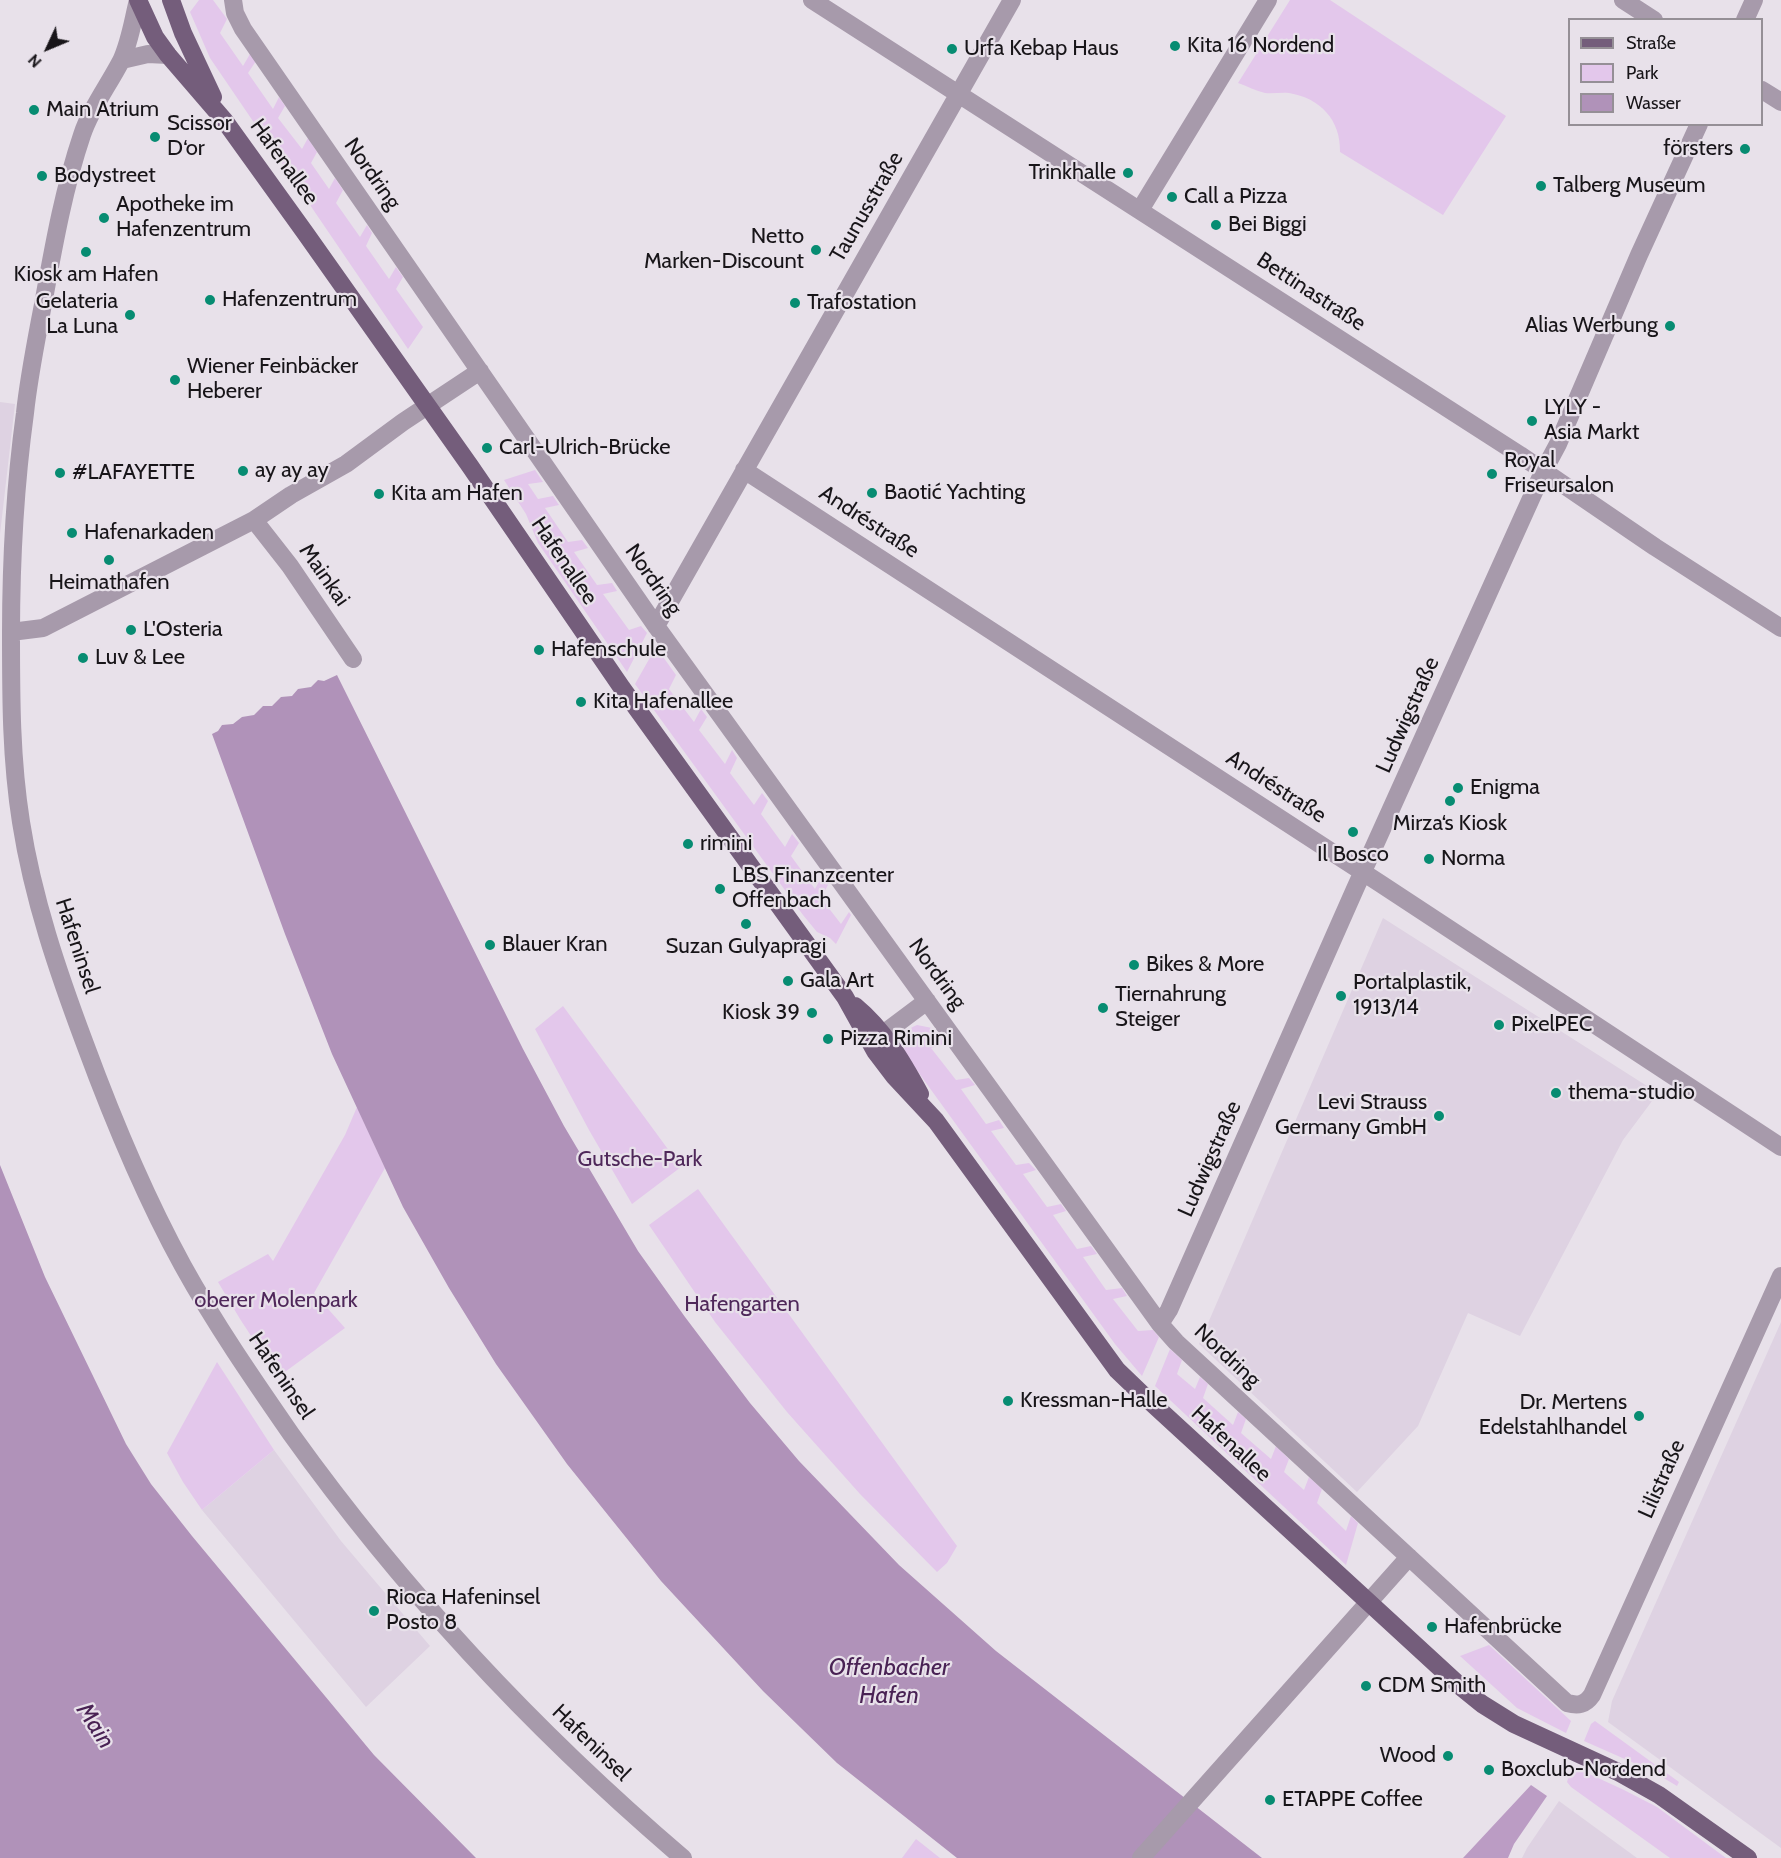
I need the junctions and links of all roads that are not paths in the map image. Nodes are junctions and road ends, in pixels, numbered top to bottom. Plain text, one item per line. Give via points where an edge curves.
1 (138, 0) edge
2 (233, 0) edge
3 (812, 0) edge
4 (1012, 0) edge
5 (1268, 0) edge
6 (1623, 0) edge
7 (1754, 0) edge
8 (171, 1) edge
9 (1651, 18) edge
10 (1746, 18) edge
11 (168, 55) junction
12 (122, 60) junction
13 (1763, 91) edge
14 (960, 94) junction
15 (1781, 102) edge
16 (224, 120) junction
17 (1698, 126) edge
18 (1140, 210) junction
19 (480, 371) junction
20 (427, 405) junction
21 (744, 470) junction
22 (1543, 472) junction
23 (254, 520) junction
24 (656, 626) junction
25 (1781, 628) edge
26 (11, 632) junction
27 (353, 659) dead end
28 (1363, 872) junction
29 (845, 998) junction
30 (927, 1001) junction
31 (883, 1034) junction
32 (936, 1121) junction
33 (1781, 1147) edge
34 (1781, 1276) edge
35 (1160, 1324) junction
36 (1409, 1557) junction
37 (1368, 1603) junction
38 (1587, 1702) joint
39 (682, 1858) edge
40 (1141, 1858) edge
41 (1749, 1858) edge

1 - 11 main road, Hafenallee
1 - 12 street, Hafeninsel
2 - 19 street, Nordring via 243,29
3 - 14 street, Bettinastraße
4 - 14 street, Taunusstraße
5 - 18 street
6 - 9 street
7 - 10 street
8 - 16 main road, Hafenallee
11 - 12 street via 156,53
11 - 16 main road, Hafenallee
12 - 26 street, Hafeninsel via 84,128 54,247 23,426
13 - 15 street
14 - 18 street, Bettinastraße
14 - 21 street, Taunusstraße
16 - 20 main road, Hafenallee
17 - 22 street, Ludwigstraße
18 - 22 street, Bettinastraße
19 - 20 street
19 - 24 street, Nordring
20 - 23 street via 346,464
20 - 29 main road, Hafenallee via 622,688
21 - 24 street, Taunusstraße
21 - 28 street, Andréstraße
22 - 25 street, Bettinastraße
22 - 28 street, Ludwigstraße
23 - 26 street via 44,628
23 - 27 street, Mainkai
24 - 30 street, Nordring
26 - 39 street, Hafeninsel via 13,762 39,910 110,1111 182,1264 272,1407 399,1574 531,1719
28 - 33 street, Andréstraße
28 - 35 street, Ludwigstraße
29 - 31 main road, Hafenallee
29 - 32 main road, Hafenallee via 874,1051
30 - 31 street
30 - 35 street, Nordring
31 - 32 main road, Hafenallee
32 - 37 main road, Hafenallee via 1117,1370
34 - 38 street, Lilistraße
35 - 36 street, Nordring
36 - 37 street
36 - 38 street, Nordring via 1561,1700 1573,1705
37 - 40 street
37 - 41 main road, Hafenallee via 1482,1704 1514,1724 1659,1795

